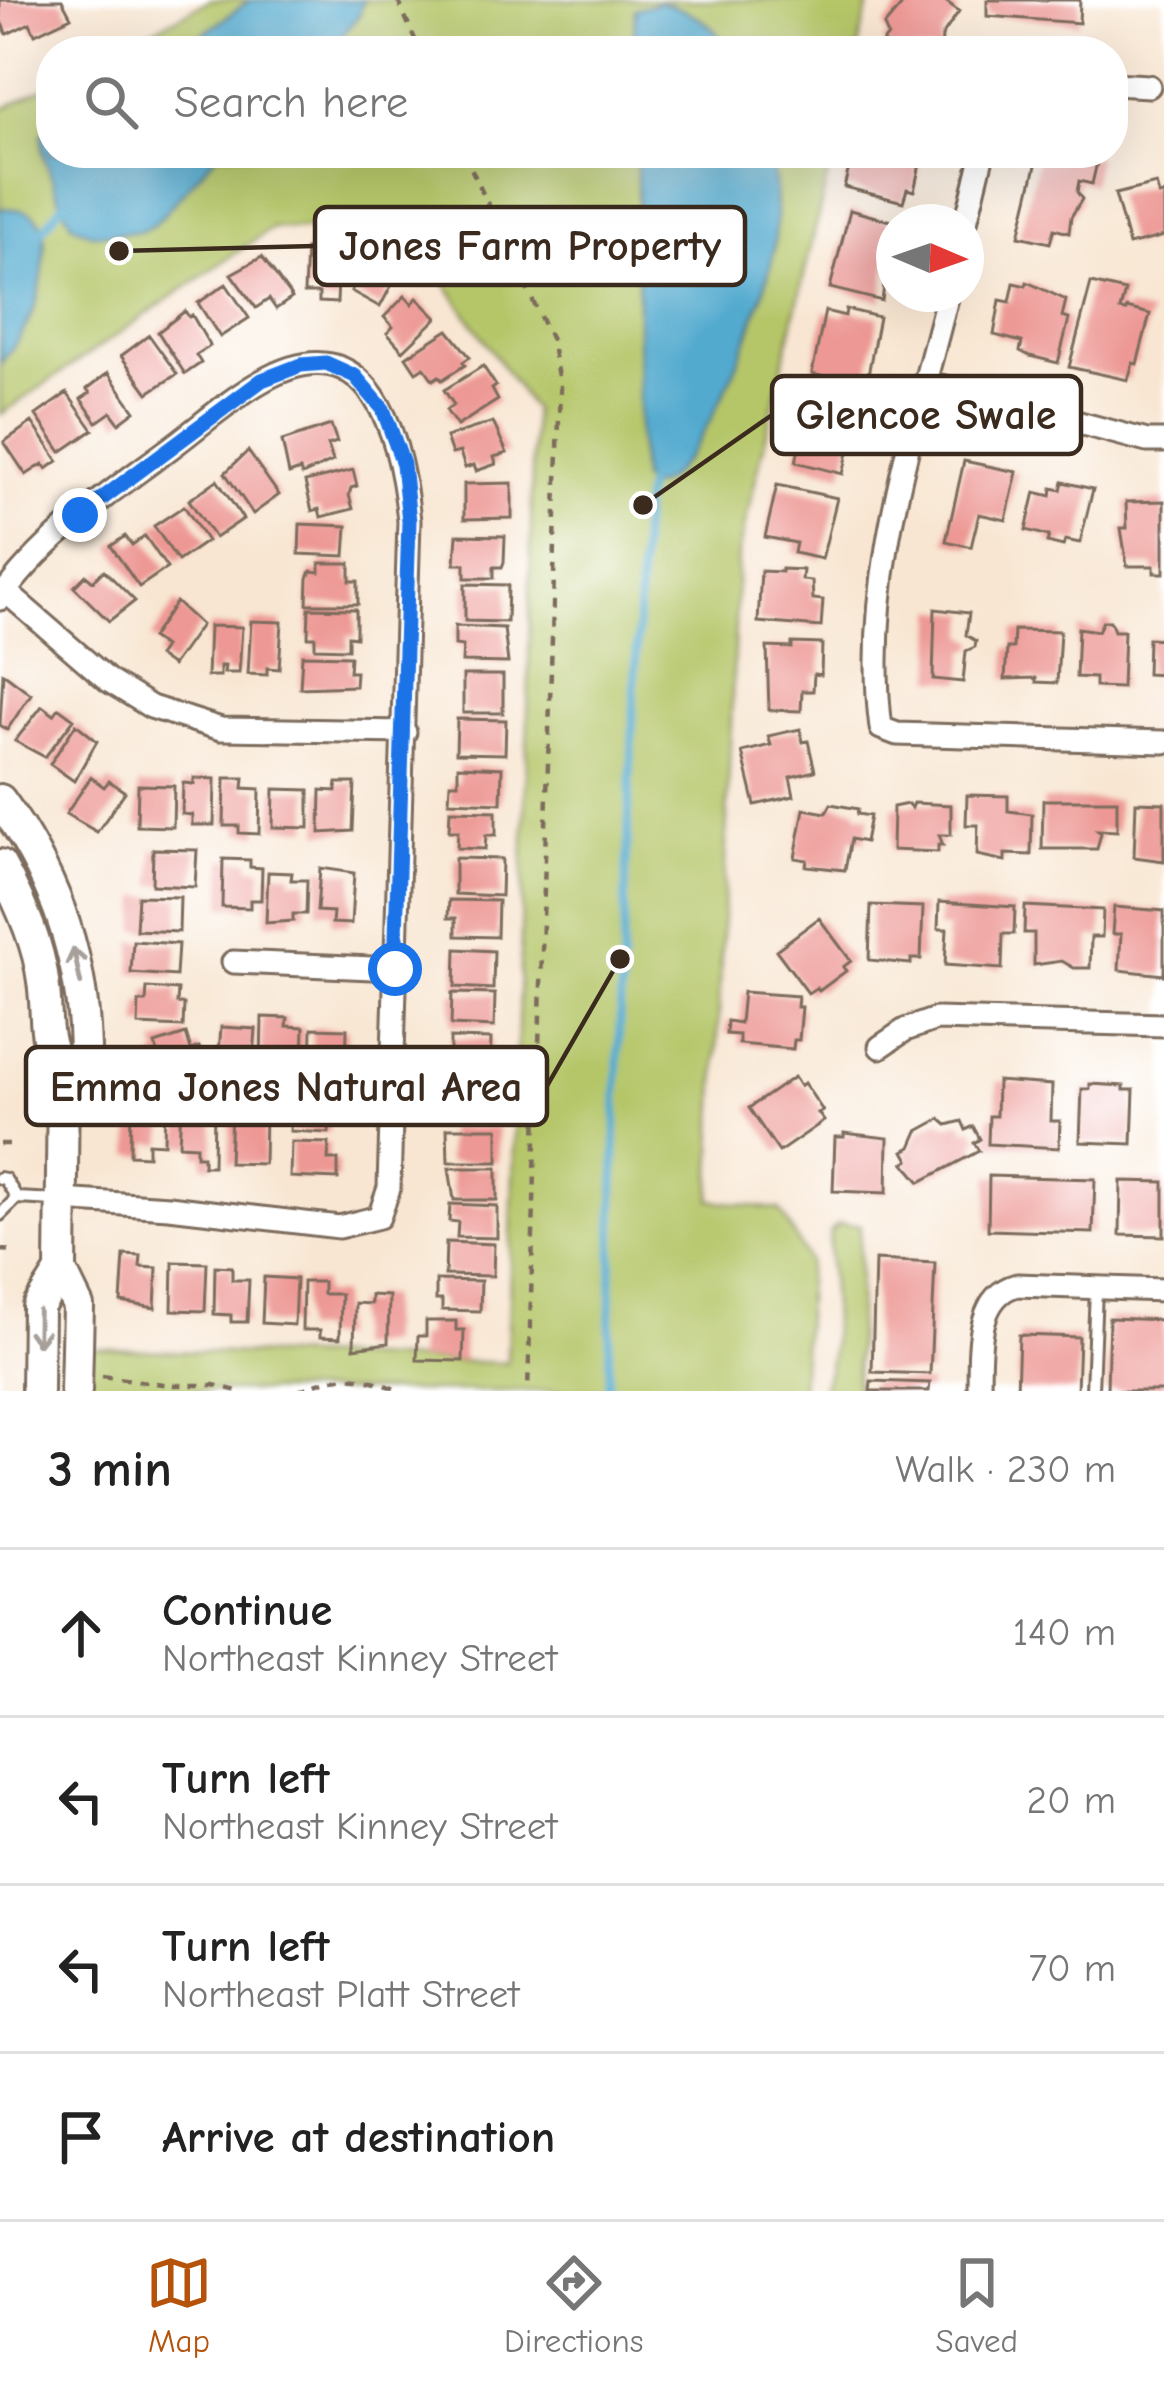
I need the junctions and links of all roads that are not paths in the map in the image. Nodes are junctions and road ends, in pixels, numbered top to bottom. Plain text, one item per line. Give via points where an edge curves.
1 (1128, 85) edge
2 (1149, 86) dead end
3 (979, 168) edge
4 (970, 204) edge
5 (944, 312) edge
6 (926, 382) junction
7 (1164, 441) edge
8 (3, 595) edge
9 (404, 732) junction
10 (1164, 742) edge
11 (0, 800) edge
12 (0, 865) edge
13 (233, 962) dead end
14 (395, 969) junction
15 (1164, 1025) edge
16 (880, 1047) dead end
17 (62, 1073) junction
18 (0, 1178) edge
19 (17, 1198) junction
20 (61, 1200) junction
21 (0, 1215) edge
22 (61, 1270) junction
23 (1096, 1288) junction
24 (1164, 1290) edge
25 (86, 1383) edge
26 (37, 1391) edge
27 (979, 1391) edge
28 (1091, 1391) edge

1 - 2 street
3 - 4 street
5 - 6 street
6 - 7 street
6 - 10 street via 883,567 880,728
8 - 9 street via 151,707 221,729
8 - 9 street via 80,515 262,380 326,363 355,376 383,409 403,464
9 - 14 street
17 -> 11 street via 85,1048 73,947 46,872
12 - 17 street via 37,956 47,1047
13 - 14 street
14 - 20 street via 388,1187 379,1217 339,1227
15 - 16 street via 936,1019
17 - 20 street
18 - 19 lane
19 - 20 lane
19 - 21 lane
20 - 22 street
22 - 25 street via 78,1306
22 -> 26 street via 38,1307
23 - 24 street
23 - 27 street via 1005,1288 981,1328
23 - 28 lane

